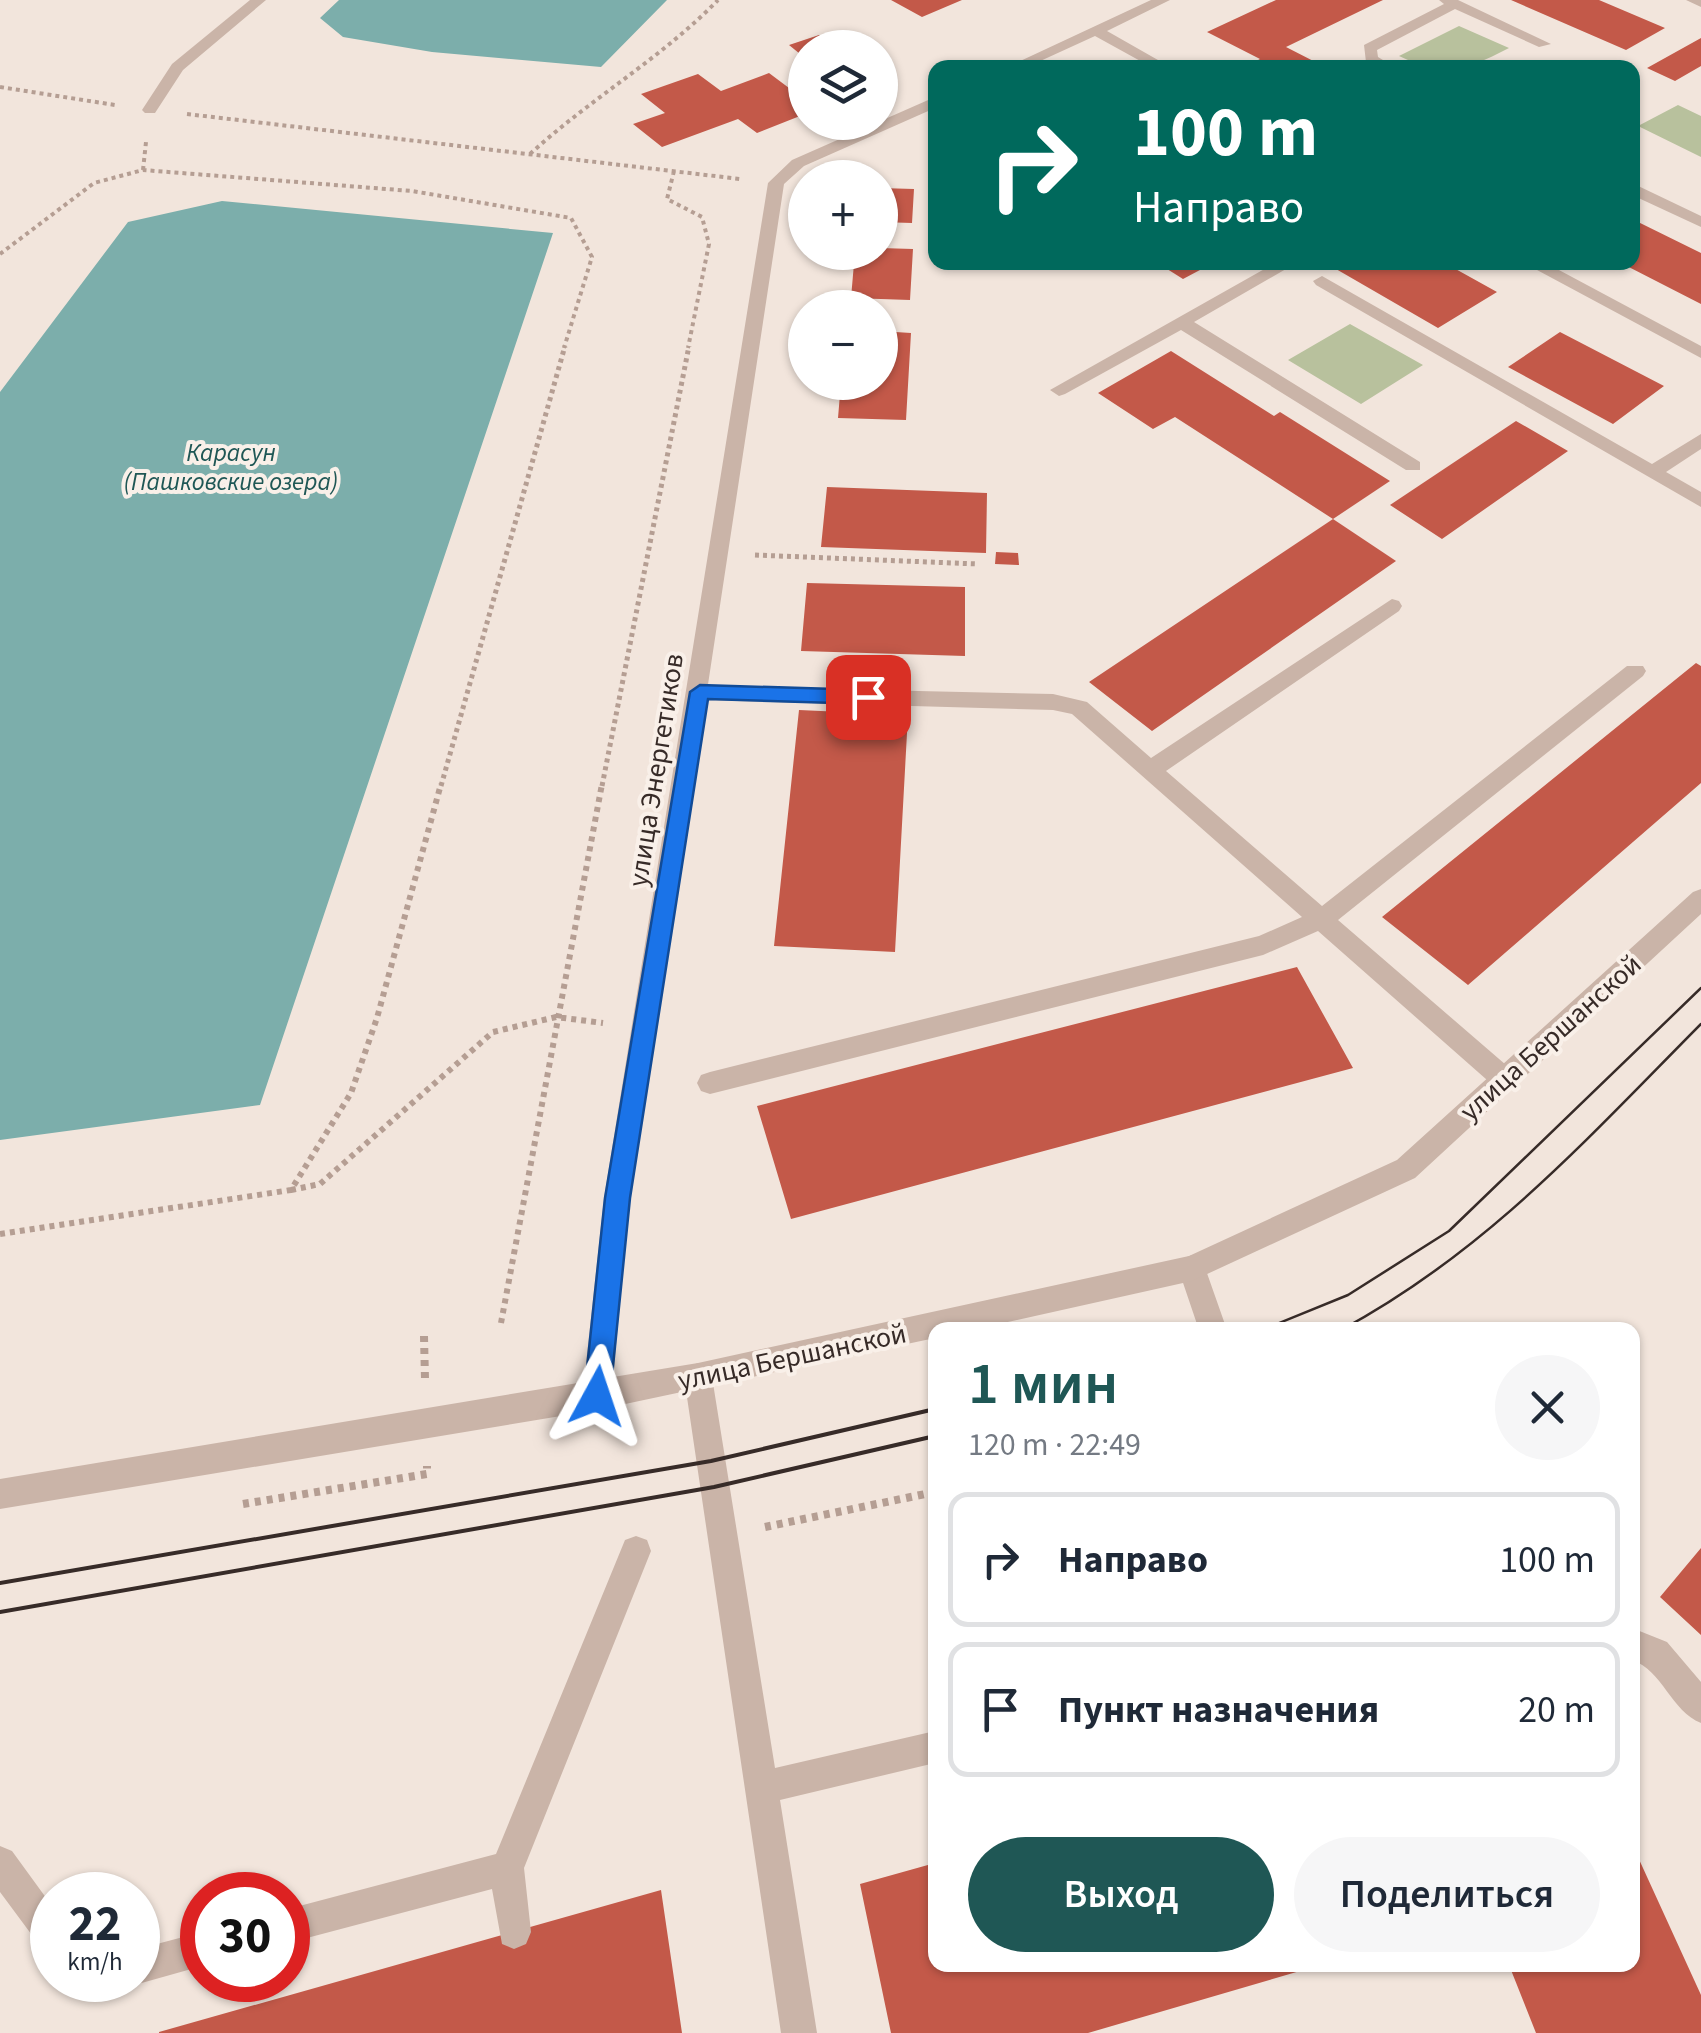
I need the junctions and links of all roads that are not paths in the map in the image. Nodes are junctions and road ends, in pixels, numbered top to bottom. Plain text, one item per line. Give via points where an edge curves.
1 (258, 0) edge
2 (1163, 0) edge
3 (1450, 2) edge
4 (1095, 30) junction
5 (1544, 44) dead end
6 (1029, 60) edge
7 (1150, 60) edge
8 (1373, 60) edge
9 (928, 105) edge
10 (150, 110) road end
11 (1640, 192) edge
12 (1701, 222) edge
13 (1275, 270) edge
14 (1545, 270) edge
15 (1322, 281) dead end
16 (1181, 322) junction
17 (1701, 353) edge
18 (1059, 390) dead end
19 (1701, 440) edge
20 (1413, 466) dead end
21 (1652, 473) junction
22 (1701, 501) edge
23 (1392, 606) dead end
24 (1634, 671) dead end
25 (700, 692) junction
26 (1150, 770) junction
27 (1701, 899) edge
28 (1322, 919) junction
29 (1504, 1079) junction
30 (710, 1083) dead end
31 (1192, 1268) junction
32 (947, 1322) edge
33 (1210, 1322) edge
34 (928, 1326) edge
35 (698, 1377) junction
36 (597, 1396) junction
37 (0, 1494) edge
38 (636, 1552) dead end
39 (1640, 1647) edge
40 (1701, 1707) edge
41 (928, 1749) edge
42 (761, 1788) junction
43 (0, 1863) edge
44 (506, 1868) junction
45 (30, 1904) edge
46 (310, 1920) edge
47 (514, 1932) dead end
48 (799, 2033) edge

1 - 10 street via 177,67
2 - 4 street
3 - 5 street
3 - 8 street via 1370,48
4 - 6 street
4 - 7 street
9 - 25 street, улица Энергетиков via 798,163 776,183
11 - 12 street
13 - 16 street
14 - 17 street
15 - 21 street
16 - 18 street
16 - 20 street
19 - 21 street
21 - 22 street
23 - 26 street
24 - 28 street
25 - 26 street via 1053,702 1080,708
25 - 36 street, улица Энергетиков via 617,1198
26 - 28 street
27 - 29 street, улица Бершанской
28 - 29 street
28 - 30 street via 1263,944
29 - 31 street, улица Бершанской via 1406,1169
31 - 32 street, улица Бершанской
31 - 33 street
34 - 35 street, улица Бершанской
35 - 36 street, улица Бершанской
35 - 42 street
36 - 37 street, улица Бершанской
38 - 44 street
39 - 40 street via 1656,1653
41 - 42 street
42 - 48 street
43 - 45 street
44 - 46 street
44 - 47 street

